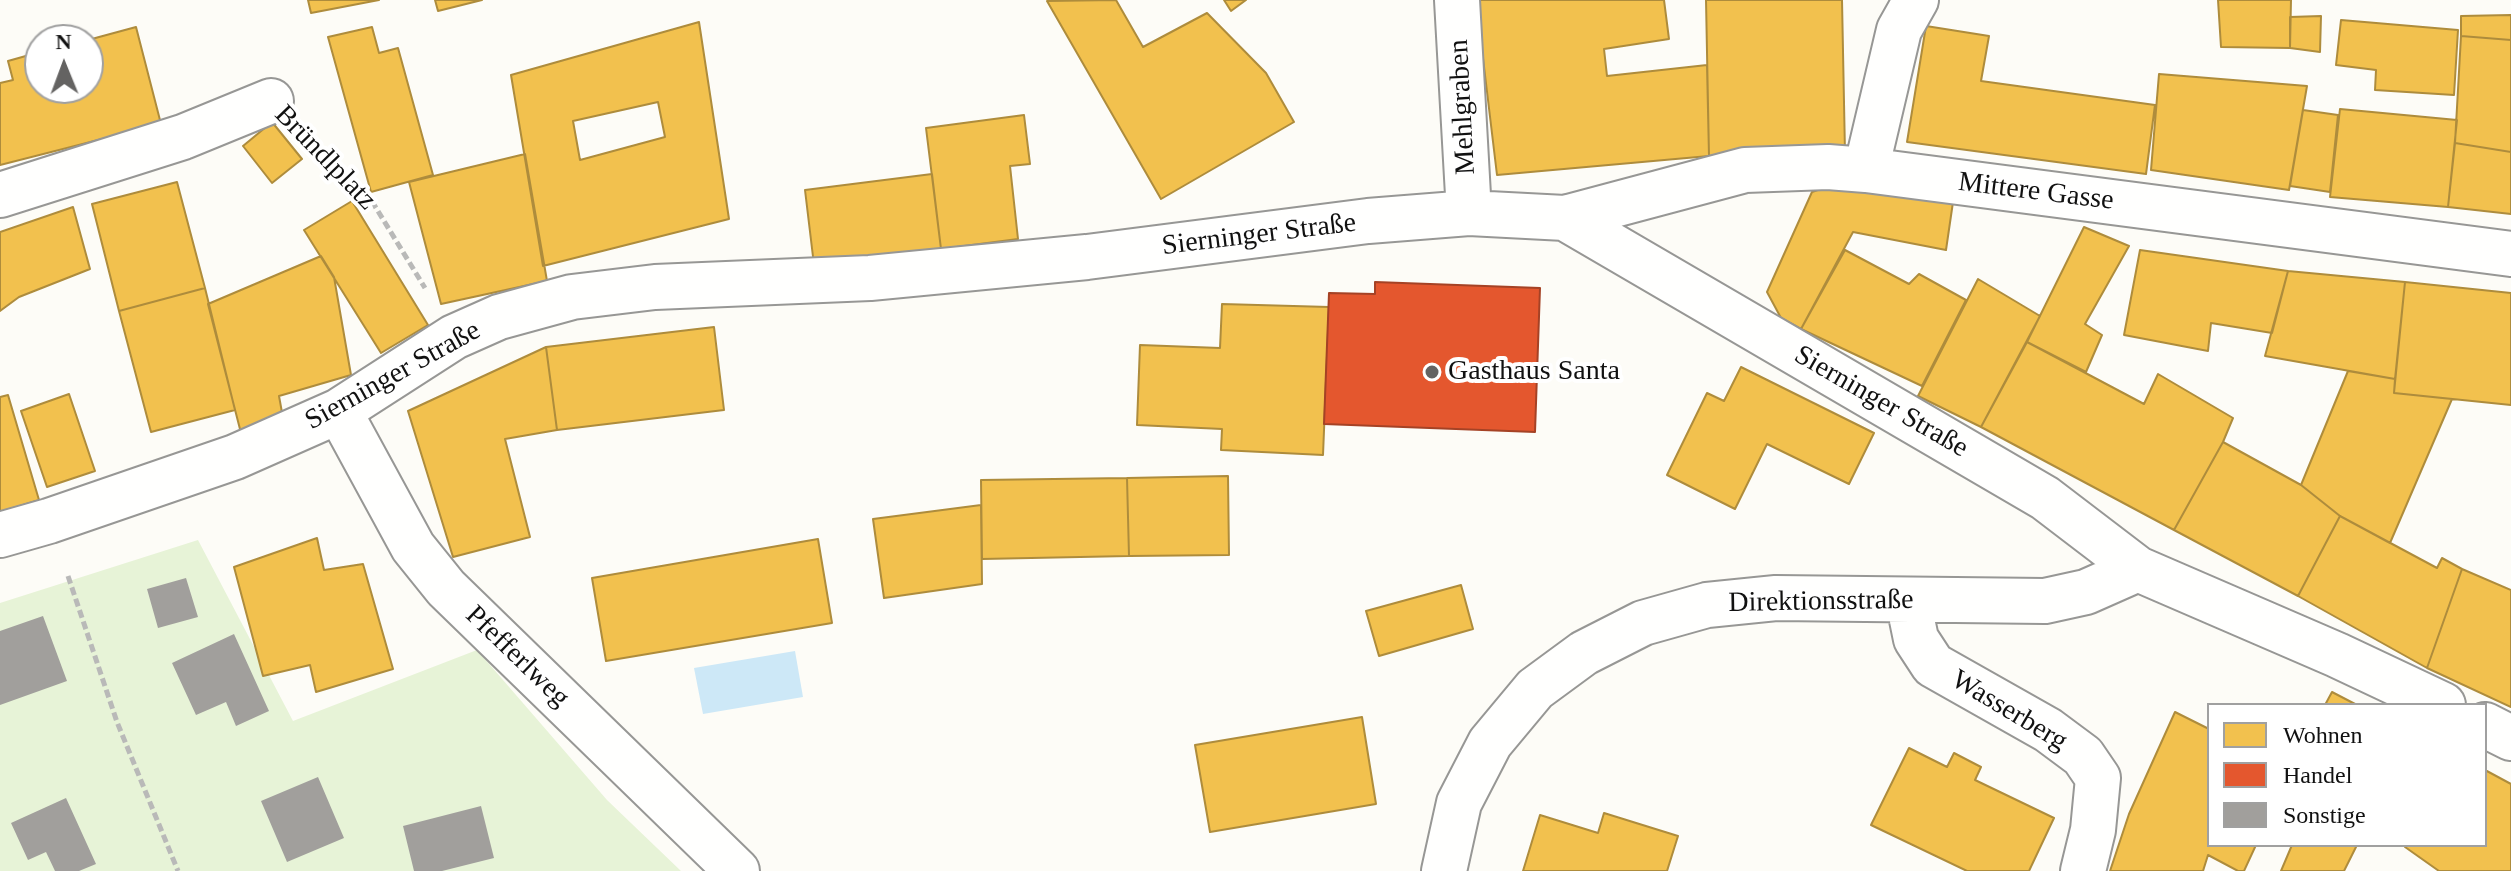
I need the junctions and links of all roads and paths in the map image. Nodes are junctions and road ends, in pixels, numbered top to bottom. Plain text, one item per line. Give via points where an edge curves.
1 (1457, 0) edge
2 (1916, 0) edge
3 (271, 101) joint
4 (1847, 169) junction
5 (0, 195) edge
6 (1469, 213) junction
7 (1565, 218) junction
8 (2511, 254) edge
9 (454, 337) junction
10 (339, 411) junction
11 (49, 521) junction
12 (0, 535) edge
13 (2138, 569) junction
14 (1908, 600) junction
15 (2439, 703) edge
16 (2487, 726) edge
17 (2511, 738) edge
18 (178, 871) edge
19 (737, 871) edge
20 (1444, 871) edge
21 (2083, 871) edge

1 - 6 street, Mehlgraben
2 - 4 street via 1899,30
3 - 5 street, Bründlplatz via 183,137
3 - 9 path, Bründlplatz via 373,203
4 - 7 street, Mittere Gasse via 1745,170
4 - 8 street, Mittere Gasse
6 - 7 street, Sierninger Straße
6 - 9 street, Sierninger Straße via 870,278 572,297 499,317
7 - 13 street, Sierninger Straße via 2045,498
9 - 10 street, Sierninger Straße
10 - 11 street, Sierninger Straße via 235,457
10 - 19 street, Pfefferlweg via 413,547 446,588
11 - 12 street, Sierninger Straße
11 - 18 path via 117,722
13 - 14 street, Direktionsstraße via 2086,592 2045,601
13 - 15 street, Sierninger Straße
14 - 20 street, Direktionsstraße via 1776,598 1707,605 1643,623 1584,653 1535,689 1490,743 1459,803
14 - 21 street, Wasserberg via 1916,639 1933,665 2048,730 2083,756 2098,778
16 - 17 street

